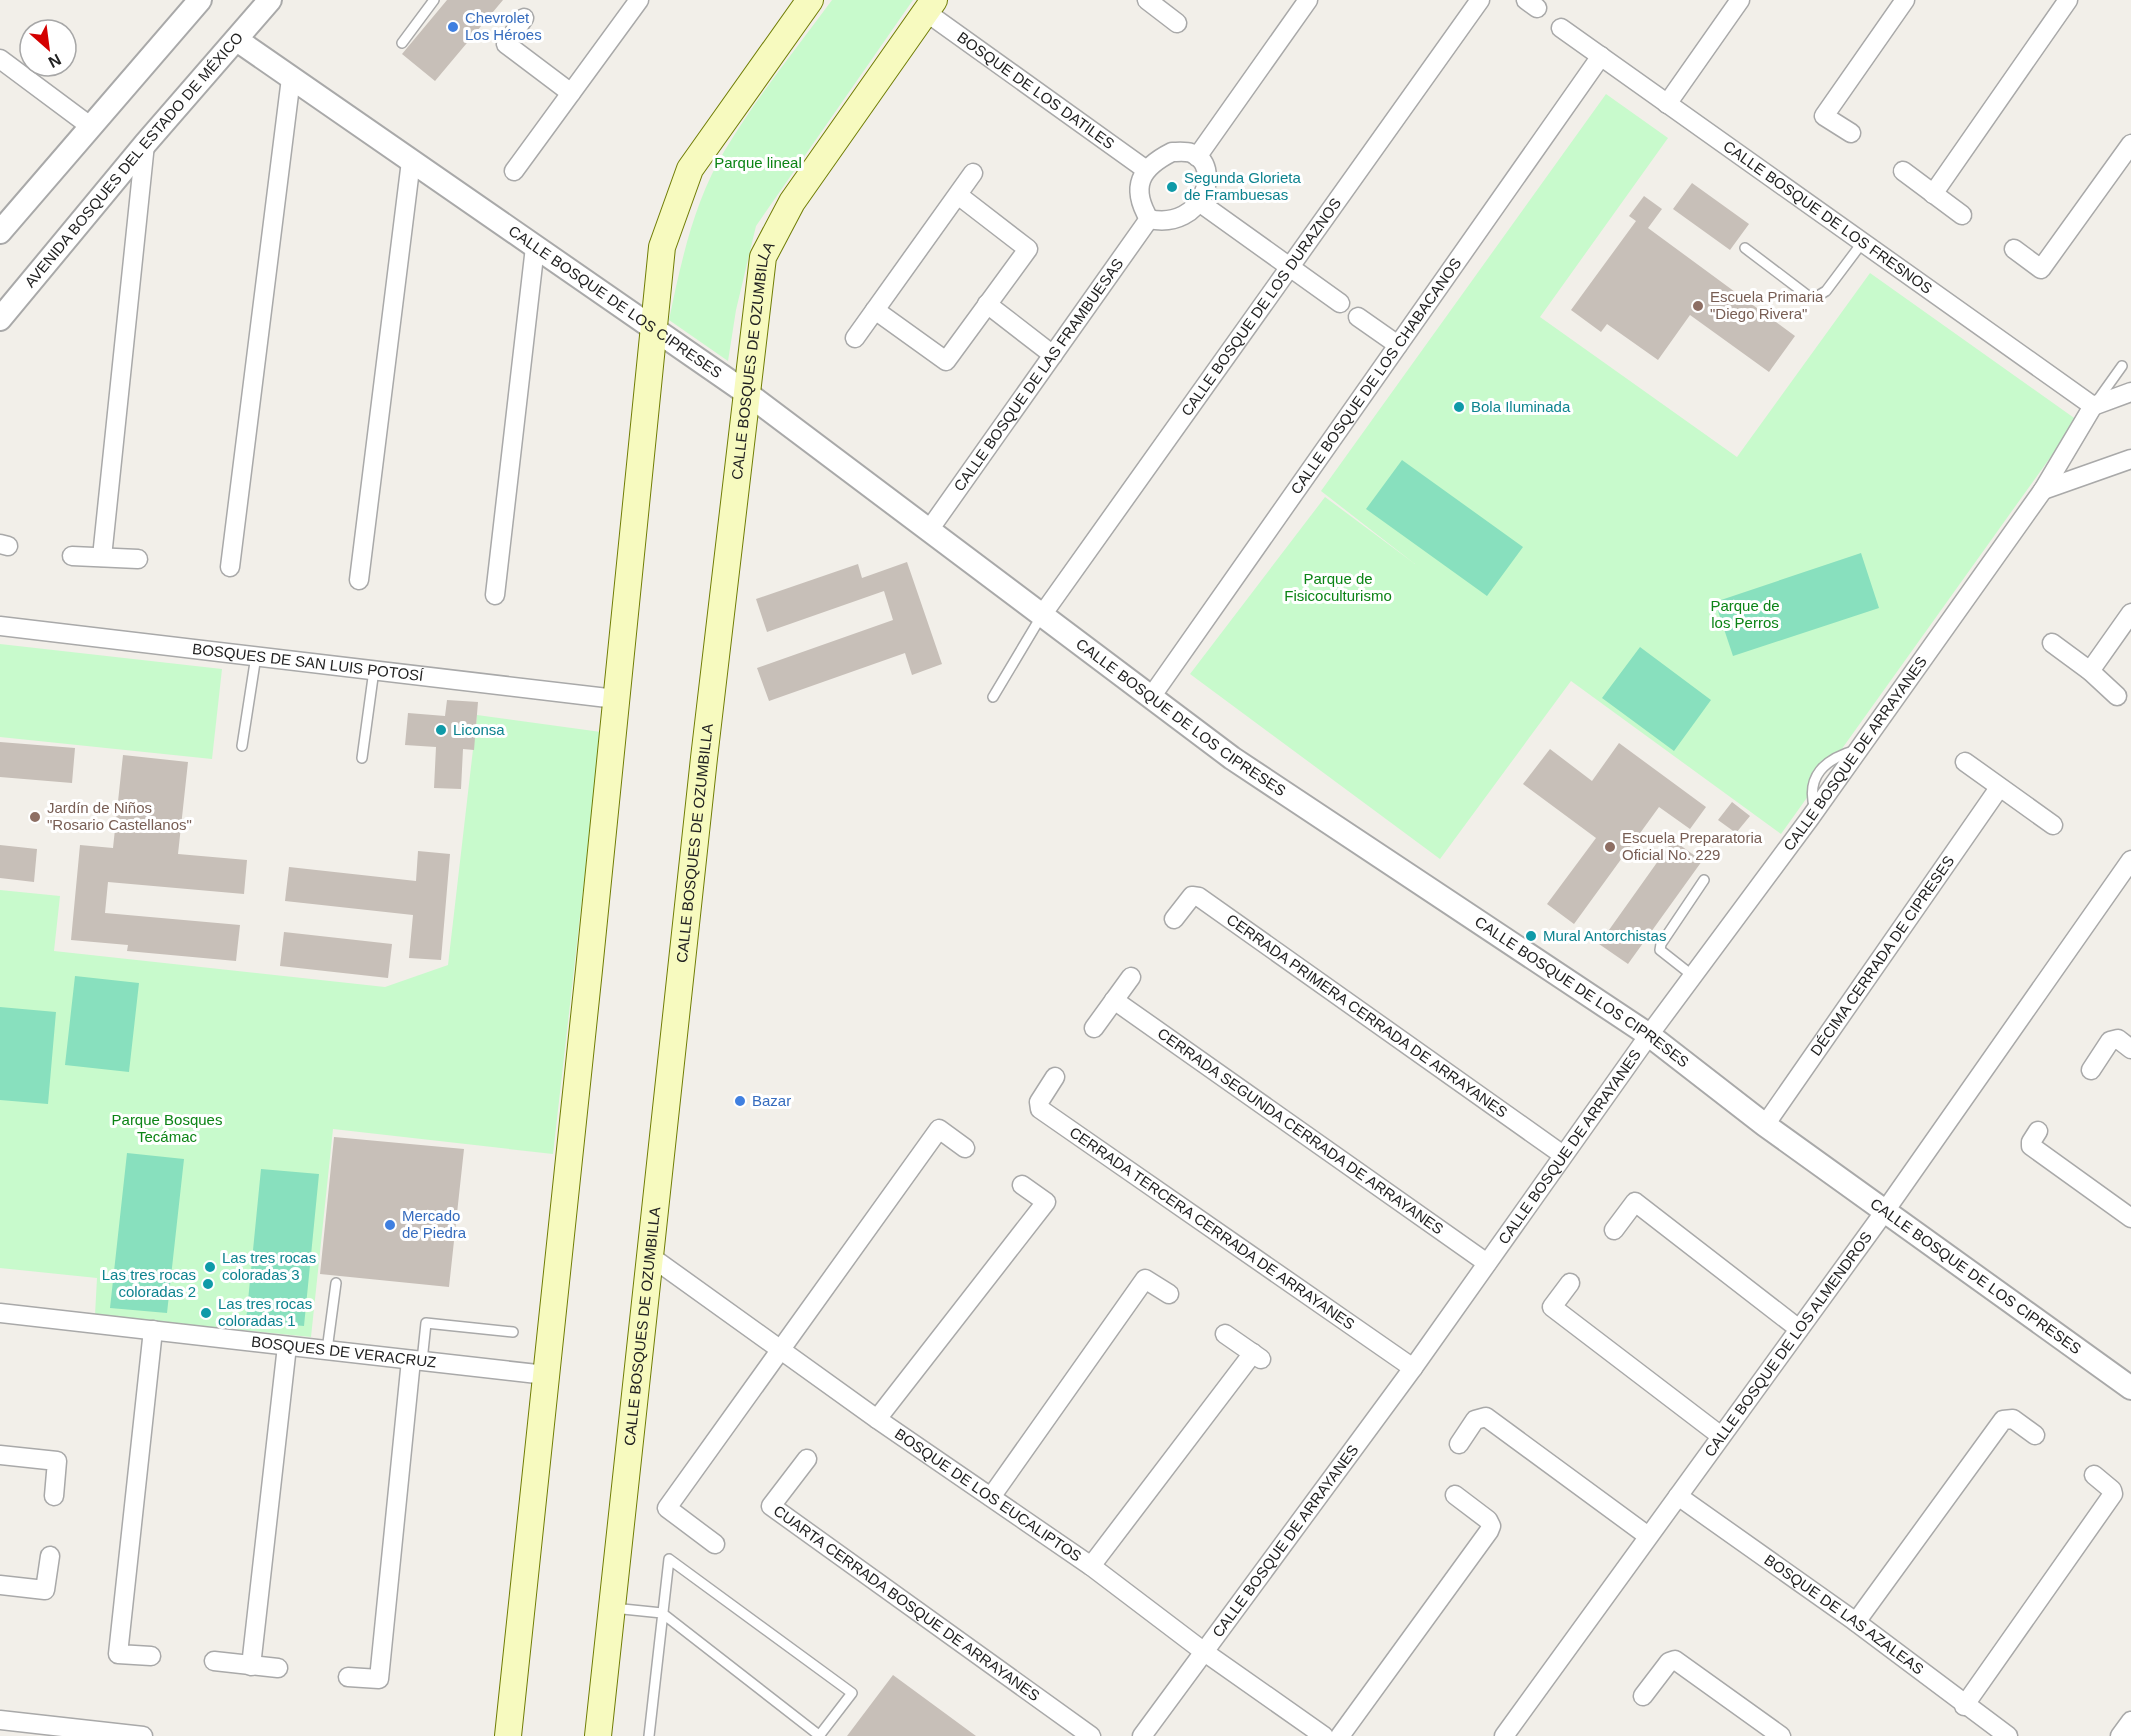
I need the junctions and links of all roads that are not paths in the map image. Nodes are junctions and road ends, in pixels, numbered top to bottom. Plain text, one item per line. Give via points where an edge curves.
1 (270, 0) edge
2 (434, 0) edge
3 (639, 0) edge
4 (810, 0) edge
5 (1147, 0) edge
6 (1308, 0) edge
7 (1480, 0) edge
8 (1740, 0) edge
9 (1905, 0) edge
10 (2068, 0) edge
11 (196, 1) edge
12 (930, 6) edge
13 (524, 18) dead end
14 (1177, 23) dead end
15 (1561, 28) dead end
16 (237, 40) junction
17 (402, 43) dead end
18 (1600, 57) junction
19 (0, 59) edge
20 (291, 78) junction
21 (571, 93) junction
22 (1667, 104) junction
23 (90, 126) junction
24 (1851, 133) dead end
25 (145, 144) junction
26 (2131, 144) edge
27 (1197, 157) junction
28 (411, 161) junction
29 (1145, 169) junction
30 (514, 171) dead end
31 (1903, 171) dead end
32 (973, 173) dead end
33 (1933, 194) junction
34 (958, 195) junction
35 (1199, 202) junction
36 (1962, 215) dead end
37 (1149, 219) junction
38 (2, 224) edge
39 (1862, 243) junction
40 (535, 247) junction
41 (1745, 248) dead end
42 (2014, 249) dead end
43 (1289, 267) junction
44 (1340, 303) dead end
45 (987, 304) junction
46 (875, 310) junction
47 (1358, 316) dead end
48 (0, 319) edge
49 (652, 329) junction
50 (855, 338) dead end
51 (1398, 345) junction
52 (1053, 355) junction
53 (2122, 366) dead end
54 (2131, 392) edge
55 (748, 394) junction
56 (2093, 406) junction
57 (2131, 459) edge
58 (2043, 490) junction
59 (929, 530) junction
60 (72, 556) dead end
61 (102, 557) junction
62 (138, 559) dead end
63 (230, 567) dead end
64 (359, 580) dead end
65 (495, 596) dead end
66 (2131, 613) edge
67 (1042, 615) junction
68 (0, 626) edge
69 (2052, 643) dead end
70 (256, 656) junction
71 (374, 670) junction
72 (2090, 671) junction
73 (993, 696) dead end
74 (2117, 696) dead end
75 (1151, 697) junction
76 (616, 699) junction
77 (242, 746) dead end
78 (362, 758) dead end
79 (1965, 762) dead end
80 (1999, 788) junction
81 (2053, 825) dead end
82 (2131, 860) edge
83 (2126, 879) edge
84 (1704, 880) dead end
85 (1174, 919) dead end
86 (1693, 976) junction
87 (1131, 977) dead end
88 (1114, 1000) junction
89 (1094, 1028) dead end
90 (1649, 1035) junction
91 (2131, 1049) edge
92 (2091, 1070) dead end
93 (1055, 1077) dead end
94 (1765, 1125) junction
95 (2038, 1131) dead end
96 (965, 1148) dead end
97 (1563, 1155) junction
98 (1022, 1185) dead end
99 (1886, 1211) junction
100 (2131, 1218) edge
101 (1614, 1230) dead end
102 (650, 1256) junction
103 (1487, 1263) junction
104 (336, 1283) dead end
105 (1570, 1283) dead end
106 (1169, 1294) dead end
107 (0, 1313) edge
108 (1799, 1329) junction
109 (153, 1330) junction
110 (513, 1332) dead end
111 (1224, 1334) dead end
112 (287, 1346) junction
113 (327, 1350) junction
114 (781, 1351) junction
115 (417, 1361) junction
116 (1413, 1368) junction
117 (546, 1375) junction
118 (2131, 1388) edge
119 (877, 1419) junction
120 (2035, 1435) dead end
121 (1721, 1436) junction
122 (1459, 1443) dead end
123 (0, 1455) edge
124 (807, 1459) dead end
125 (2094, 1475) dead end
126 (1455, 1495) dead end
127 (54, 1496) dead end
128 (1678, 1496) junction
129 (991, 1497) junction
130 (1648, 1536) junction
131 (715, 1544) dead end
132 (50, 1556) dead end
133 (1091, 1566) junction
134 (0, 1585) edge
135 (612, 1608) junction
136 (662, 1613) junction
137 (1856, 1622) junction
138 (1203, 1651) junction
139 (151, 1656) dead end
140 (214, 1661) dead end
141 (251, 1666) junction
142 (278, 1668) dead end
143 (348, 1677) dead end
144 (1643, 1696) dead end
145 (1964, 1706) junction
146 (0, 1720) edge
147 (2131, 1721) edge
148 (109, 1734) edge
149 (143, 1736) edge
150 (508, 1736) edge
151 (598, 1736) edge
152 (649, 1736) edge
153 (819, 1736) edge
154 (1091, 1736) edge
155 (1142, 1736) edge
156 (1324, 1736) edge
157 (1341, 1736) edge
158 (1504, 1736) edge
159 (1781, 1736) edge
160 (2008, 1736) edge
161 (2120, 1736) edge

1 - 16 street, AVENIDA BOSQUES DEL ESTADO DE MÉXICO
2 - 17 lane
3 - 21 street
4 - 49 main road via 690,169 662,247
5 - 14 street
6 - 27 street
7 - 43 street, CALLE BOSQUE DE LOS DURAZNOS
8 - 22 street
9 - 24 street via 1824,116
10 - 33 street
11 - 23 street
12 - 29 street, BOSQUE DE LOS DATILES
12 - 55 main road, CALLE BOSQUES DE OZUMBILLA via 792,202 763,257
13 - 21 street via 506,44
15 - 18 street, CALLE BOSQUE DE LOS FRESNOS
16 - 20 street, CALLE BOSQUE DE LOS CIPRESES
16 - 25 street, AVENIDA BOSQUES DEL ESTADO DE MÉXICO
18 - 22 street, CALLE BOSQUE DE LOS FRESNOS
18 - 51 street, CALLE BOSQUE DE LOS CHABACANOS
19 - 23 street
20 - 28 street, CALLE BOSQUE DE LOS CIPRESES
20 - 63 street
21 - 30 street
22 - 39 street, CALLE BOSQUE DE LOS FRESNOS
23 - 38 street
25 - 48 street, AVENIDA BOSQUES DEL ESTADO DE MÉXICO
25 - 61 street
26 - 42 street via 2041,269
27 - 29 street via 1172,152
27 - 35 street via 1203,162 1207,177 1205,194
28 - 40 street, CALLE BOSQUE DE LOS CIPRESES
28 - 64 street
29 - 37 street via 1139,188 1141,206
31 - 33 street
32 - 34 street
33 - 36 street
34 - 45 street via 1028,249
34 - 46 street
35 - 37 street via 1179,219
35 - 43 street
37 - 52 street, CALLE BOSQUE DE LAS FRAMBUESAS
39 - 41 lane via 1826,291 1816,297 1807,295
39 - 56 street, CALLE BOSQUE DE LOS FRESNOS
40 - 49 street, CALLE BOSQUE DE LOS CIPRESES
40 - 65 street
43 - 44 street
43 - 67 street, CALLE BOSQUE DE LOS DURAZNOS
45 - 46 street via 946,361
45 - 52 street
46 - 50 street
47 - 51 street
49 - 55 street, CALLE BOSQUE DE LOS CIPRESES
49 - 76 main road
51 - 75 street, CALLE BOSQUE DE LOS CHABACANOS
52 - 59 street, CALLE BOSQUE DE LAS FRAMBUESAS
53 - 56 lane
54 - 56 street
55 - 59 street, CALLE BOSQUE DE LOS CIPRESES
55 - 102 main road, CALLE BOSQUES DE OZUMBILLA
56 - 58 street, CALLE BOSQUE DE ARRAYANES
57 - 58 street
58 - 86 street, CALLE BOSQUE DE ARRAYANES
59 - 67 street, CALLE BOSQUE DE LOS CIPRESES
60 - 61 street
61 - 62 street
66 - 72 street
67 - 73 lane
67 - 75 street, CALLE BOSQUE DE LOS CIPRESES
68 - 70 street, BOSQUES DE SAN LUIS POTOSÍ
69 - 72 street
70 - 71 street, BOSQUES DE SAN LUIS POTOSÍ
70 - 77 lane
71 - 76 street, BOSQUES DE SAN LUIS POTOSÍ
71 - 78 lane
72 - 74 street
75 - 90 street, CALLE BOSQUE DE LOS CIPRESES via 1232,758
76 - 117 main road
79 - 80 street
80 - 81 street
80 - 94 street, DÉCIMA CERRADA DE CIPRESES
82 - 83 street, CALLE BOSQUE DE LOS ALMENDROS
83 - 99 street, CALLE BOSQUE DE LOS ALMENDROS
84 - 86 lane via 1660,950
85 - 97 street, CERRADA PRIMERA CERRADA DE ARRAYANES via 1186,900 1199,897
86 - 90 street, CALLE BOSQUE DE ARRAYANES
87 - 88 street
88 - 89 street
88 - 103 street, CERRADA SEGUNDA CERRADA DE ARRAYANES
90 - 94 street, CALLE BOSQUE DE LOS CIPRESES
90 - 97 street, CALLE BOSQUE DE ARRAYANES
91 - 92 street via 2118,1039 2110,1041
93 - 116 street, CERRADA TERCERA CERRADA DE ARRAYANES via 1039,1102 1040,1109
94 - 99 street, CALLE BOSQUE DE LOS CIPRESES
95 - 100 street via 2031,1146
96 - 114 street via 939,1129
97 - 103 street, CALLE BOSQUE DE ARRAYANES
98 - 119 street via 1046,1203
99 - 108 street, CALLE BOSQUE DE LOS ALMENDROS
99 - 118 street, CALLE BOSQUE DE LOS CIPRESES
101 - 108 street via 1635,1202
102 - 114 street, BOSQUE DE LOS EUCALIPTOS
102 - 135 main road, CALLE BOSQUES DE OZUMBILLA
103 - 116 street, CALLE BOSQUE DE ARRAYANES
104 - 113 lane
105 - 121 street via 1552,1307
106 - 129 street via 1145,1279
107 - 109 street, BOSQUES DE VERACRUZ
108 - 121 street, CALLE BOSQUE DE LOS ALMENDROS
109 - 112 street, BOSQUES DE VERACRUZ
109 - 139 street via 118,1654
110 - 115 lane via 426,1323
111 - 133 street via 1258,1356
112 - 113 street, BOSQUES DE VERACRUZ
112 - 141 street
113 - 115 street, BOSQUES DE VERACRUZ
114 - 119 street, BOSQUE DE LOS EUCALIPTOS
114 - 131 street via 667,1508
115 - 117 street, BOSQUES DE VERACRUZ
115 - 143 street via 379,1679
116 - 138 street, CALLE BOSQUE DE ARRAYANES
117 - 150 main road
119 - 129 street, BOSQUE DE LOS EUCALIPTOS
120 - 137 street via 2013,1419 2003,1420
121 - 128 street, CALLE BOSQUE DE LOS ALMENDROS
122 - 130 street via 1475,1420 1486,1417
123 - 127 street via 57,1461
124 - 154 street, CUARTA CERRADA BOSQUE DE ARRAYANES via 771,1506
125 - 145 street via 2113,1494
126 - 157 street via 1488,1520 1489,1531
128 - 130 street, CALLE BOSQUE DE LOS ALMENDROS
128 - 137 street, BOSQUE DE LAS AZALEAS
129 - 133 street, BOSQUE DE LOS EUCALIPTOS
130 - 158 street, CALLE BOSQUE DE LOS ALMENDROS
132 - 134 street via 45,1590
133 - 138 street, BOSQUE DE LOS EUCALIPTOS
135 - 136 lane
135 - 151 main road, CALLE BOSQUES DE OZUMBILLA
136 - 152 lane
136 - 153 lane
136 - 153 lane via 669,1559 852,1693
137 - 145 street, BOSQUE DE LAS AZALEAS
138 - 155 street, CALLE BOSQUE DE ARRAYANES
138 - 156 street, BOSQUE DE LOS EUCALIPTOS
140 - 141 street
141 - 142 street
144 - 159 street via 1669,1662 1675,1660
145 - 160 street, BOSQUE DE LAS AZALEAS
146 - 148 street
147 - 161 street
148 - 149 street

